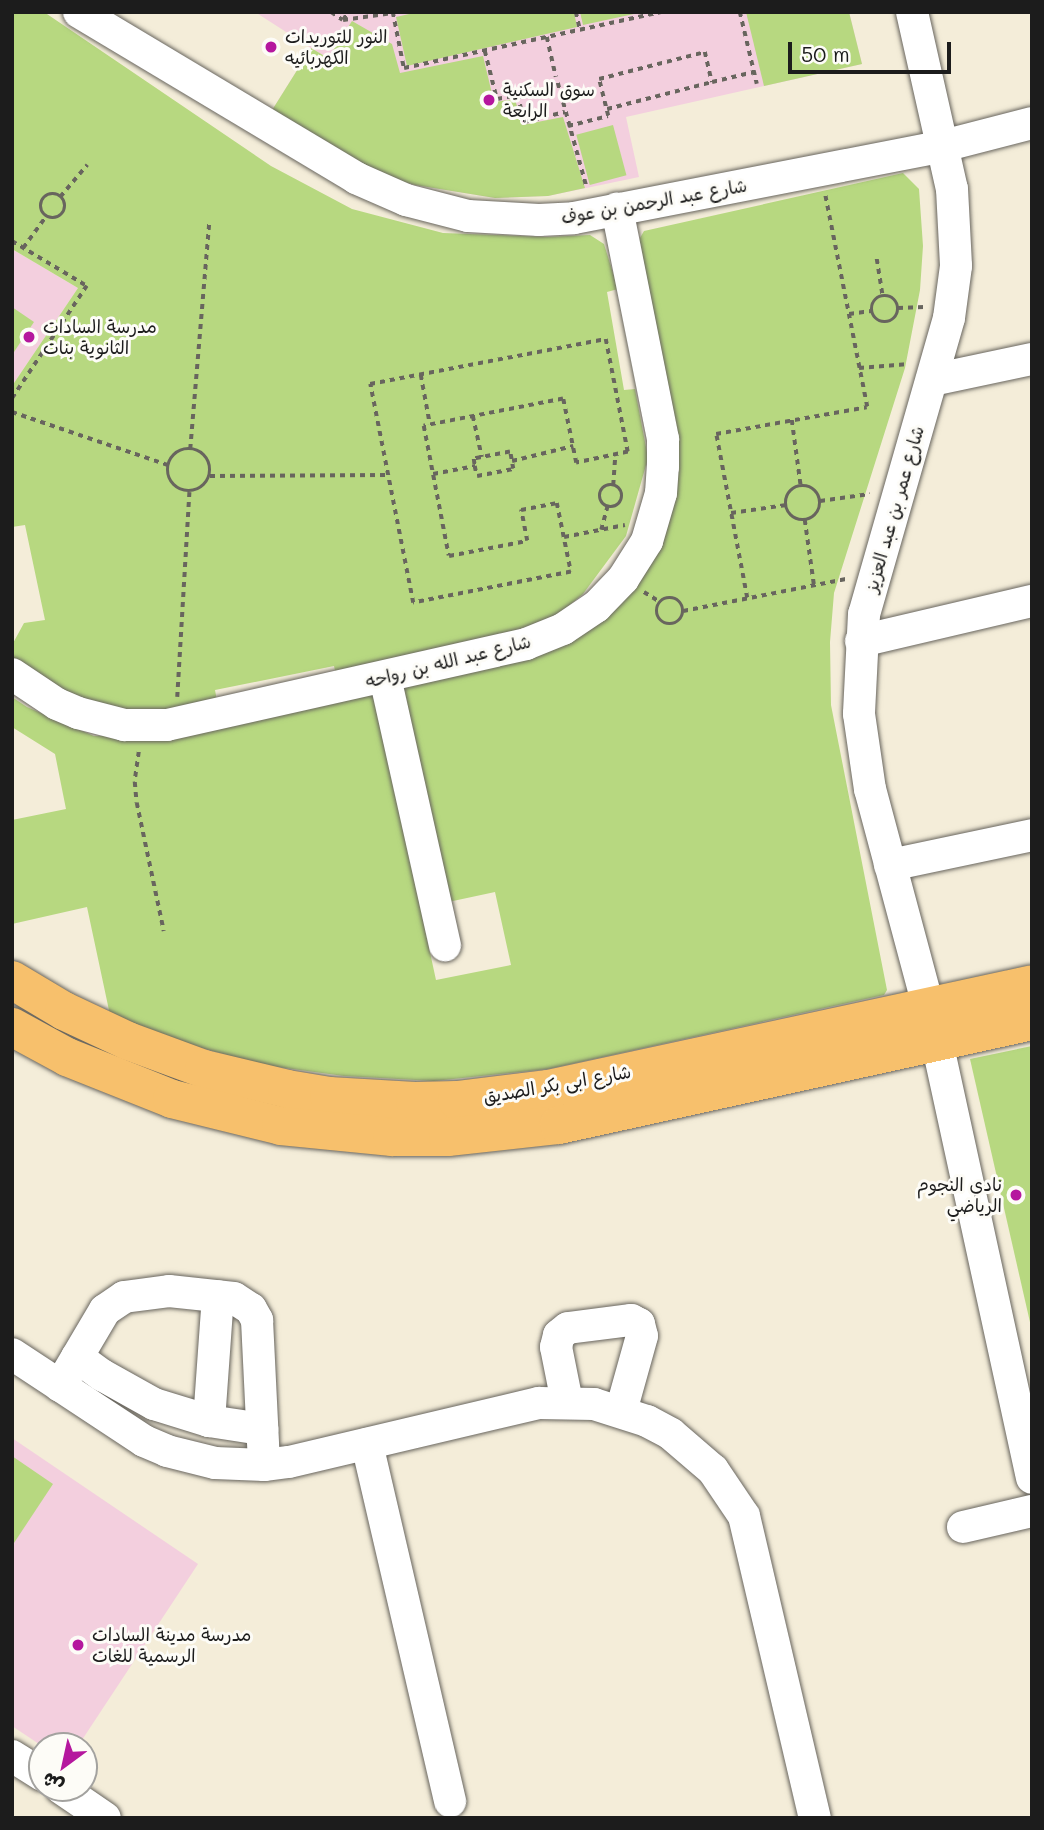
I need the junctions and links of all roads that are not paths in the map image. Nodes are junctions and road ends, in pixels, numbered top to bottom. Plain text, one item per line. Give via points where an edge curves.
1 (79, 12) edge
2 (912, 12) edge
3 (1032, 123) edge
4 (943, 146) junction
5 (617, 209) junction
6 (1032, 359) edge
7 (934, 371) junction
8 (1032, 601) edge
9 (861, 641) junction
10 (12, 674) edge
11 (385, 677) junction
12 (1032, 835) edge
13 (890, 865) junction
14 (444, 945) dead end
15 (1032, 984) edge
16 (25, 987) edge
17 (1032, 1021) edge
18 (932, 1024) junction
19 (15, 1029) edge
20 (504, 1114) junction
21 (218, 1296) junction
22 (12, 1354) edge
23 (77, 1357) junction
24 (60, 1385) junction
25 (567, 1402) junction
26 (621, 1410) junction
27 (209, 1422) junction
28 (262, 1429) junction
29 (367, 1444) junction
30 (264, 1465) junction
31 (1032, 1478) edge
32 (1032, 1511) edge
33 (963, 1527) dead end
34 (12, 1756) edge
35 (28, 1766) edge
36 (450, 1801) dead end
37 (82, 1802) edge
38 (105, 1818) edge
39 (815, 1818) edge

1 - 5 street, شارع عبد الرحمن بن عوف via 344,171 406,200 503,220 575,218
2 - 4 street, شارع عمر بن عبد العزيز
3 - 4 street, شارع عبد الرحمن بن عوف
4 - 5 street, شارع عبد الرحمن بن عوف
4 - 7 street, شارع عمر بن عبد العزيز via 955,214 956,265 949,318
5 - 11 street, شارع عبد الله بن رواحه via 663,439 661,494 646,541 623,579 596,607 563,629 526,644
6 - 7 street
7 - 9 street, شارع عمر بن عبد العزيز via 873,573
8 - 9 street
9 - 13 street, شارع عمر بن عبد العزيز via 863,752
10 - 11 street, شارع عبد الله بن رواحه via 78,713 113,722 161,725
11 - 14 street
12 - 13 street
13 - 18 street, شارع عمر بن عبد العزيز
15 - 18 main road, شارع ابى بكر الصديق
16 - 19 main road
16 - 20 main road, شارع ابى بكر الصديق via 128,1041 204,1069 287,1089 383,1100 457,1100
17 - 18 main road, شارع ابى بكر الصديق
18 - 20 main road, شارع ابى بكر الصديق via 559,1125
18 - 31 street, شارع عمر بن عبد العزيز
19 - 20 main road, شارع ابى بكر الصديق via 118,1080 281,1126 370,1136 448,1137
21 - 23 street via 169,1291 124,1297 105,1310
21 - 27 street
21 - 28 street via 243,1302 257,1320
22 - 24 street
23 - 24 street
23 - 27 street via 136,1395
24 - 30 street via 144,1441 167,1451 215,1463
25 - 26 street
25 - 26 street via 556,1347 559,1335 568,1328 631,1320 639,1324 642,1336
25 - 29 street via 539,1403
26 - 39 street via 647,1420 694,1450 744,1516
27 - 28 street
28 - 30 street
29 - 30 street
29 - 36 street
32 - 33 street
34 - 35 street
37 - 38 street

